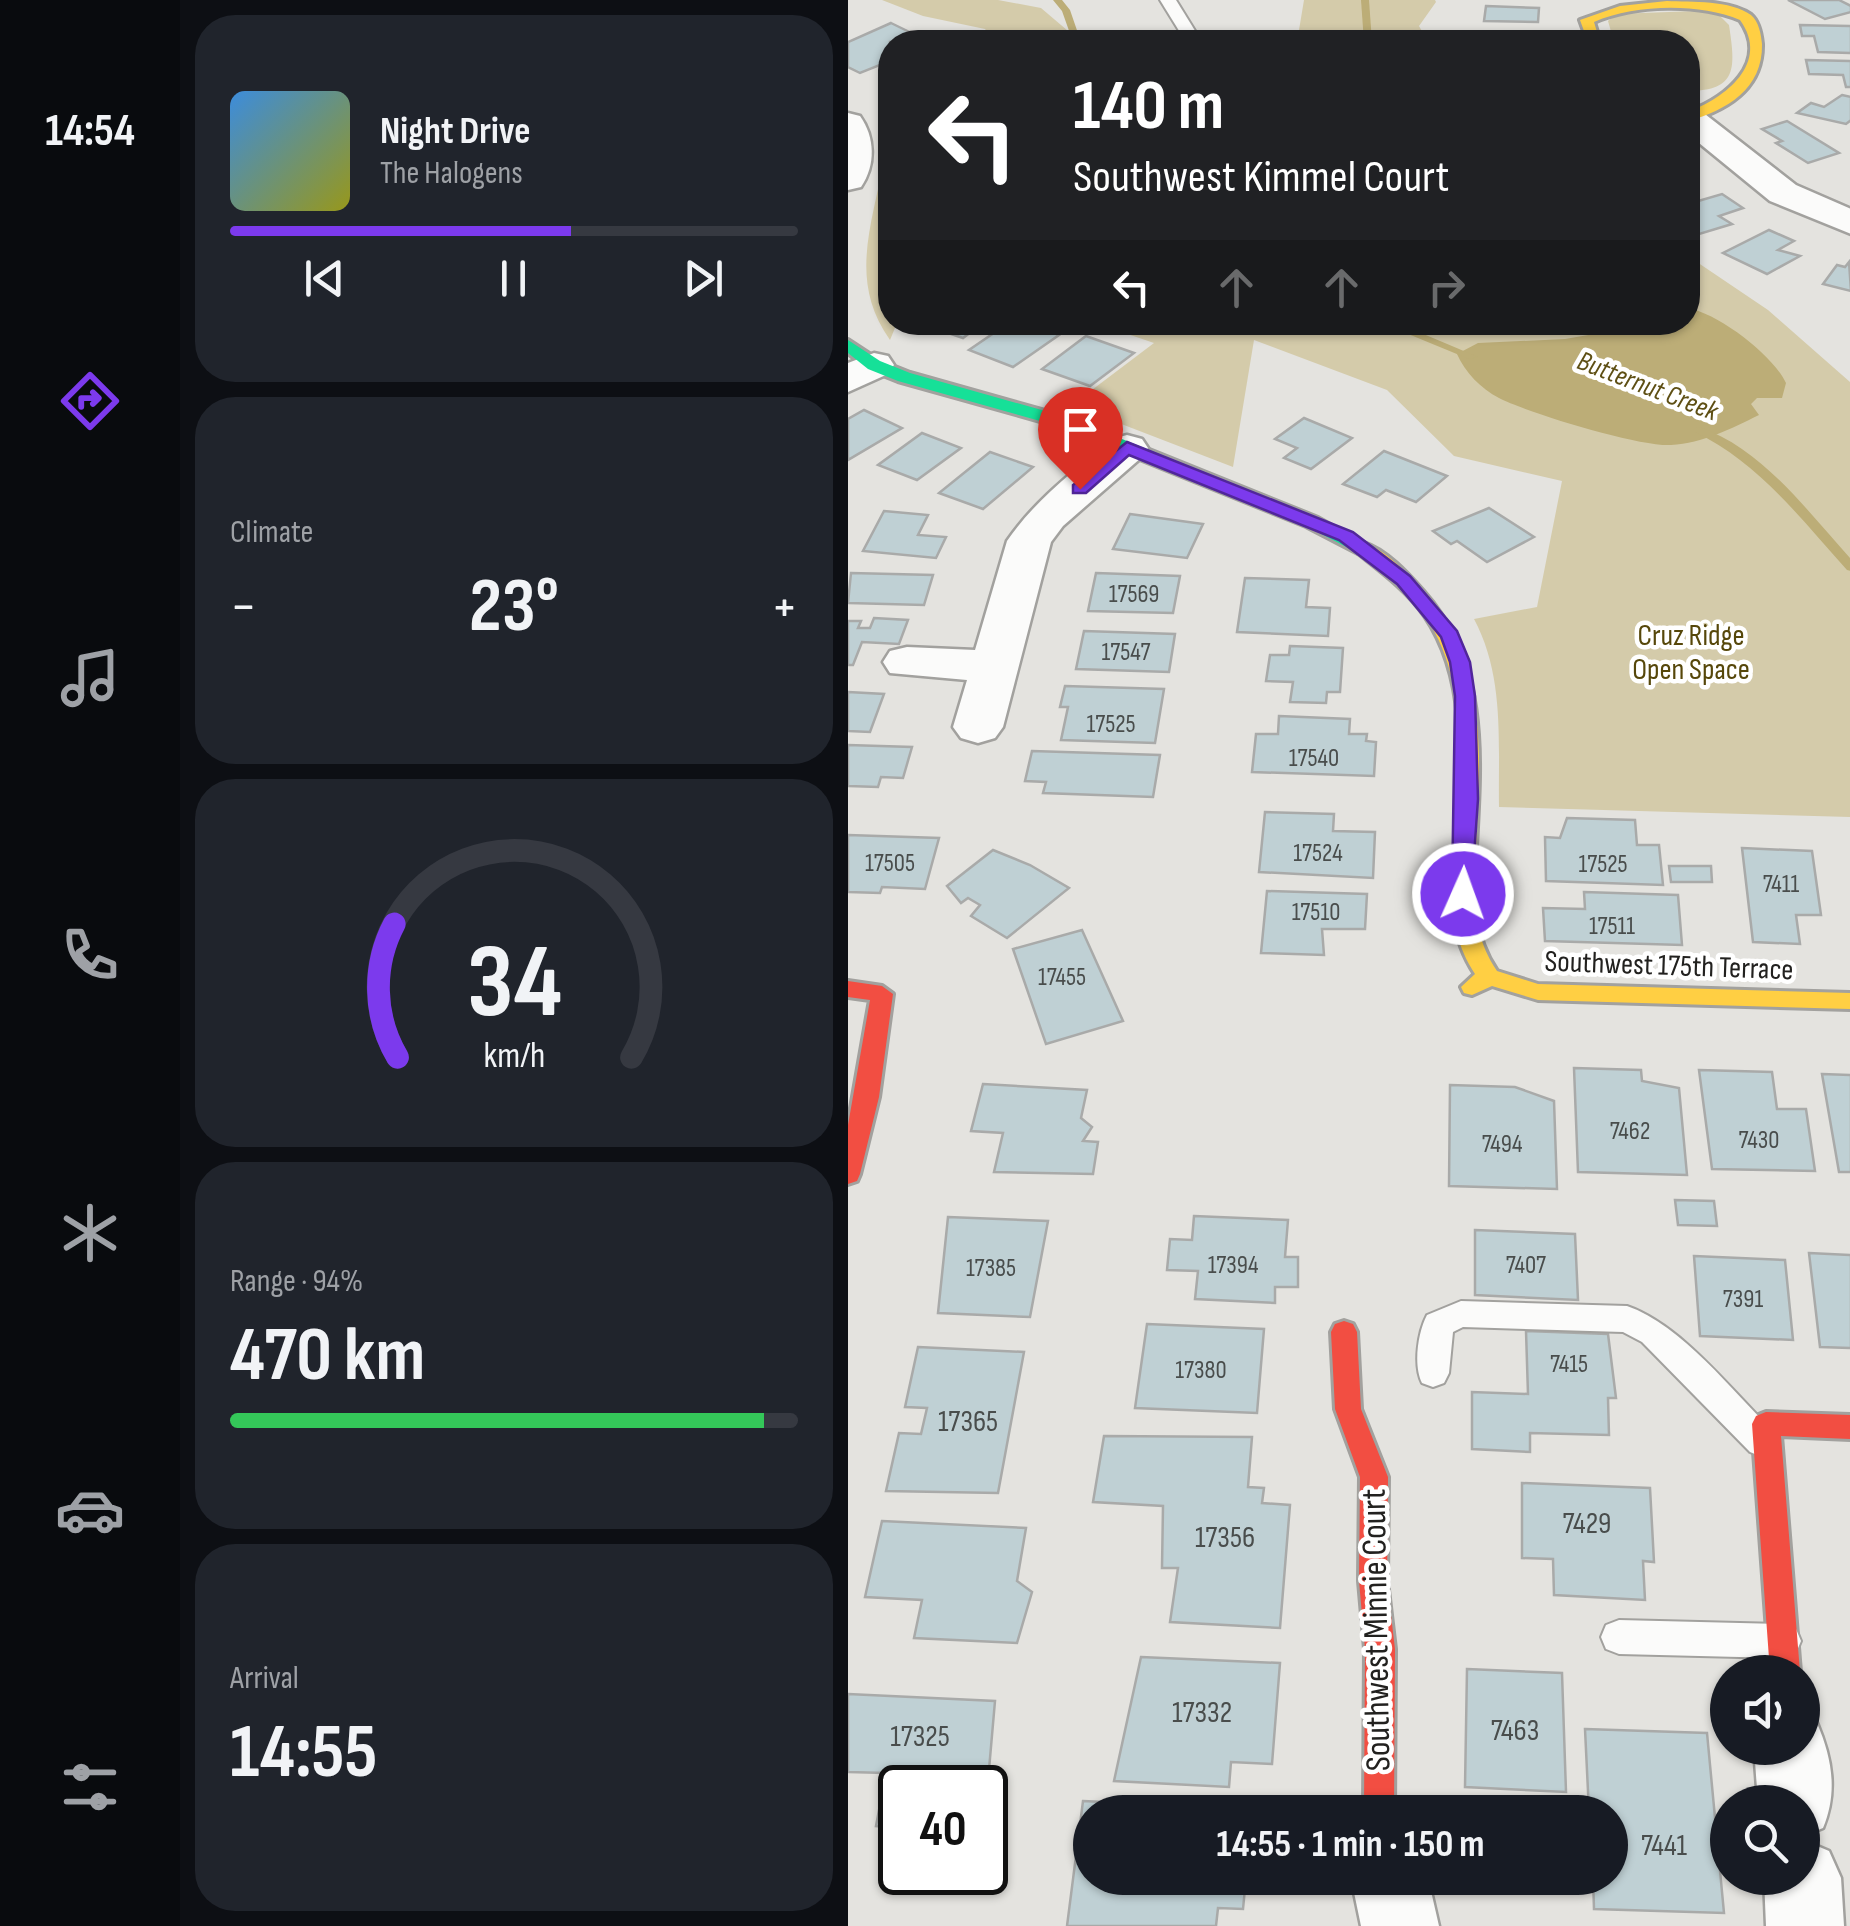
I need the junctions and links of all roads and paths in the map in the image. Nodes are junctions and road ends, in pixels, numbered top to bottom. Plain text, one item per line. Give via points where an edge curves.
1 (1168, 0) edge
2 (1187, 30) edge
3 (1590, 30) edge
4 (1700, 112) edge
5 (848, 123) edge
6 (1700, 127) edge
7 (848, 179) edge
8 (1850, 223) edge
9 (857, 364) edge
10 (1127, 448) junction
11 (908, 662) dead end
12 (995, 666) junction
13 (978, 728) dead end
14 (848, 989) edge
15 (1850, 1001) edge
16 (848, 1174) edge
17 (1344, 1332) dead end
18 (1433, 1373) dead end
19 (1850, 1427) edge
20 (1767, 1447) junction
21 (1619, 1637) dead end
22 (1768, 1655) edge
23 (1784, 1655) edge
24 (1379, 1795) edge
25 (1394, 1895) edge
26 (1803, 1895) edge
27 (1400, 1926) edge
28 (1806, 1926) edge

1 - 2 lane
3 - 4 street via 1591,13 1614,4 1692,2 1745,16 1757,54 1752,79
5 - 7 street via 856,149
6 - 8 street via 1783,193
9 - 10 street via 1064,422
10 - 12 street via 1047,517 1029,541
10 - 15 street, Southwest 175th Terrace via 1346,536 1404,580 1450,636 1465,696 1461,932 1480,982 1538,992
11 - 12 street
12 - 13 street
14 - 16 street via 882,994 868,1097
17 - 24 street, Southwest Minnie Court via 1348,1408 1374,1477
18 - 20 lane via 1438,1324 1461,1314 1628,1319 1653,1333
19 - 20 street via 1766,1424
20 - 23 street
21 - 22 lane
25 - 27 street
26 - 28 street

